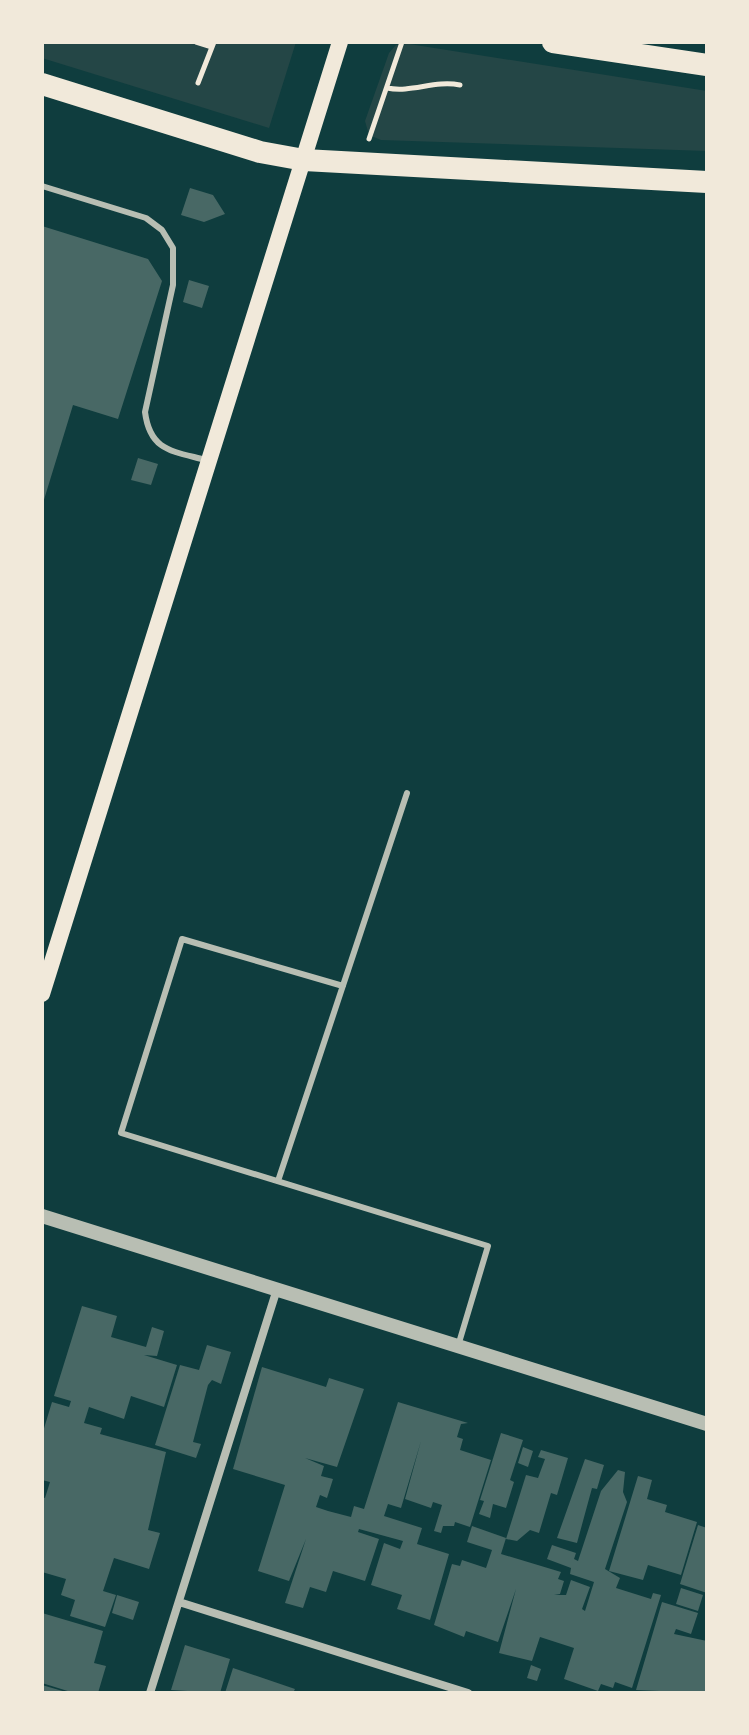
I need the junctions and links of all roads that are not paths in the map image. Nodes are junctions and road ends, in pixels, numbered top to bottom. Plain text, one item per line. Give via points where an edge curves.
1 (340, 42) edge
2 (553, 42) edge
3 (707, 65) edge
4 (42, 84) edge
5 (304, 160) junction
6 (707, 182) edge
7 (42, 186) edge
8 (209, 461) junction
9 (407, 793) dead end
10 (343, 986) junction
11 (42, 994) edge
12 (278, 1181) junction
13 (42, 1216) edge
14 (277, 1289) junction
15 (458, 1346) junction
16 (707, 1424) edge
17 (179, 1602) junction
18 (150, 1693) edge
19 (468, 1693) edge

1 - 5 main road
2 - 3 highway
4 - 5 highway via 260,152
5 - 6 highway
5 - 8 main road
7 - 8 lane via 146,218 168,239 173,285 145,412 147,432 157,444
8 - 11 main road
9 - 10 lane
10 - 12 lane
10 - 12 lane via 182,939 121,1133
12 - 15 lane via 488,1246
13 - 14 street
14 - 15 street
14 - 17 street
15 - 16 street
17 - 18 street
17 - 19 street

